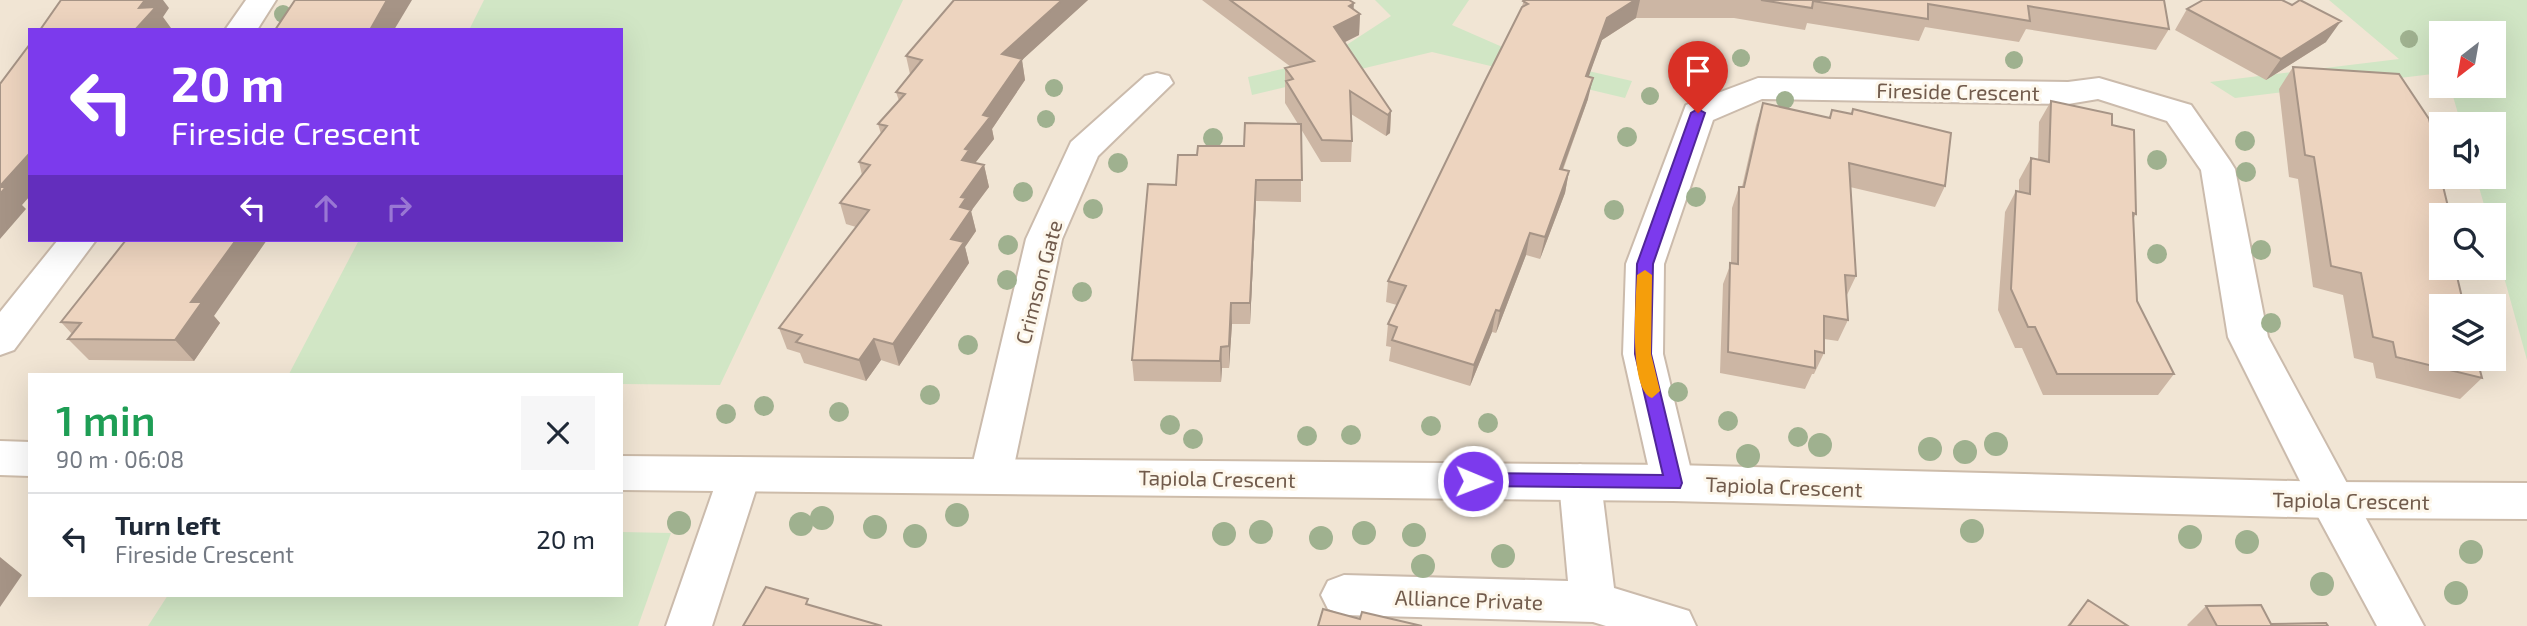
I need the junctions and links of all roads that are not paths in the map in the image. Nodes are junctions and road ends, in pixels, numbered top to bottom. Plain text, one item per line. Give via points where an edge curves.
1 (261, 0) edge
2 (243, 28) edge
3 (1157, 83) dead end
4 (76, 242) edge
5 (0, 340) edge
6 (0, 458) edge
7 (28, 459) edge
8 (623, 473) edge
9 (740, 474) junction
10 (991, 475) junction
11 (1580, 482) junction
12 (1673, 483) junction
13 (2331, 500) junction
14 (2527, 501) edge
15 (1345, 595) dead end
16 (1593, 602) junction
17 (689, 626) edge
18 (1672, 626) edge
19 (2401, 626) edge

1 - 2 street
3 - 10 street, Crimson Gate via 1083,150 1044,239
4 - 5 street
6 - 7 street
8 - 9 street, Tapiola Crescent
9 - 10 street, Tapiola Crescent
9 - 17 street
10 - 11 street, Tapiola Crescent
11 - 12 street, Tapiola Crescent
11 - 16 street
12 - 13 street, Tapiola Crescent
12 - 13 street, Fireside Crescent via 1643,354 1645,264 1698,113 1758,88 2068,93 2099,88 2179,113 2218,169 2248,337
13 - 14 street, Tapiola Crescent
13 - 19 street, Fireside Crescent
15 - 16 street, Alliance Private
16 - 18 street, Alliance Private

